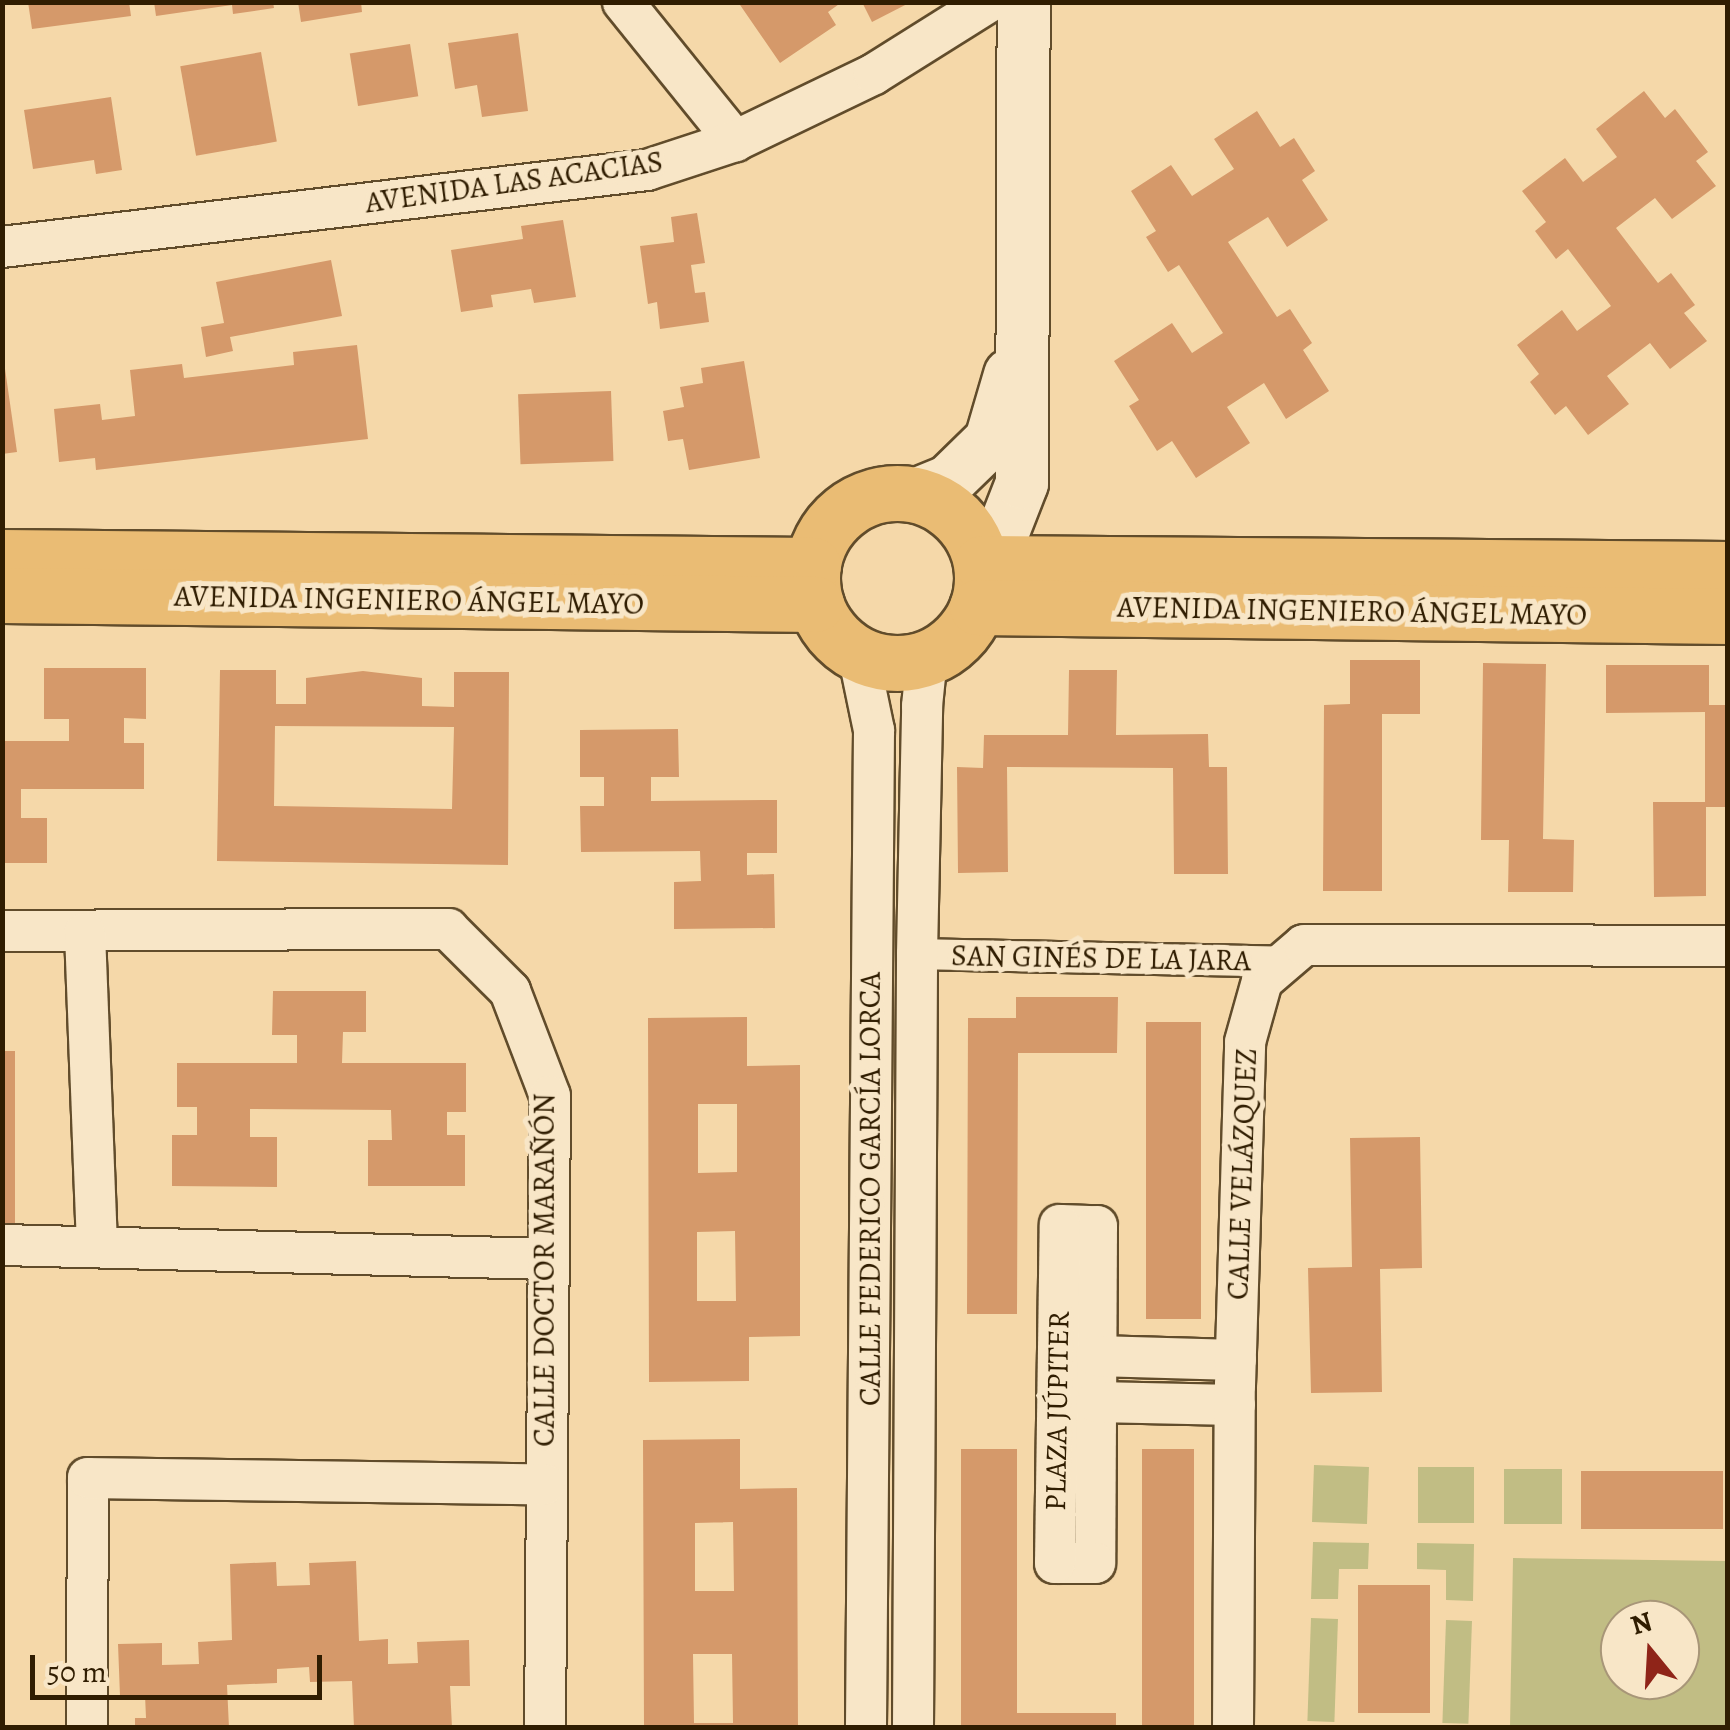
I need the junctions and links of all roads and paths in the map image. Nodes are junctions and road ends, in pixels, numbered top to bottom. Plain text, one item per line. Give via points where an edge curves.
1 (622, 2) edge
2 (989, 2) edge
3 (1024, 2) edge
4 (735, 140) junction
5 (2, 248) edge
6 (1022, 305) junction
7 (1022, 483) junction
8 (916, 495) junction
9 (2, 557) edge
10 (1059, 564) junction
11 (1728, 569) edge
12 (814, 585) junction
13 (979, 585) junction
14 (2, 595) edge
15 (1728, 616) edge
16 (858, 653) junction
17 (927, 657) junction
18 (2, 932) edge
19 (86, 932) junction
20 (1728, 946) edge
21 (917, 954) junction
22 (1284, 962) junction
23 (2, 1245) edge
24 (97, 1246) junction
25 (546, 1259) junction
26 (1096, 1356) junction
27 (1236, 1360) junction
28 (1096, 1402) junction
29 (1235, 1405) junction
30 (546, 1484) junction
31 (87, 1728) edge
32 (545, 1728) edge
33 (866, 1728) edge
34 (913, 1728) edge
35 (1233, 1728) edge

1 - 4 street
2 - 4 street, AVENIDA LAS ACACIAS via 874,74
3 - 6 street
4 - 5 street, AVENIDA LAS ACACIAS via 647,170
6 - 7 street
6 - 8 street via 991,440 949,481
7 - 10 street via 1038,549
7 - 13 street
8 - 12 main road via 881,494 849,508 825,533
8 - 13 main road via 956,516 974,540
9 - 12 main road, AVENIDA INGENIERO ÁNGEL MAYO
10 - 11 main road, AVENIDA INGENIERO ÁNGEL MAYO
10 - 13 main road, AVENIDA INGENIERO ÁNGEL MAYO
12 - 14 main road, AVENIDA INGENIERO ÁNGEL MAYO
12 - 16 main road via 832,633
13 - 15 main road, AVENIDA INGENIERO ÁNGEL MAYO
13 - 17 main road via 958,638
16 - 17 main road via 892,662
16 - 33 street, CALLE FEDERICO GARCÍA LORCA via 874,730
17 - 21 street, CALLE FEDERICO GARCÍA LORCA
18 - 19 street, CALLE DOCTOR MARAÑÓN
19 - 24 street
19 - 25 street, CALLE DOCTOR MARAÑÓN via 448,929 510,992 550,1096
20 - 22 street via 1304,945
21 - 22 street, SAN GINÉS DE LA JARA
21 - 34 street, CALLE FEDERICO GARCÍA LORCA
22 - 27 street, CALLE VELÁZQUEZ via 1262,981 1244,1042
23 - 24 street
24 - 25 street
25 - 30 street, CALLE DOCTOR MARAÑÓN
26 - 27 street, PLAZA JÚPITER
26 - 28 street, PLAZA JÚPITER
26 - 28 street, PLAZA JÚPITER via 1097,1226 1060,1225 1055,1563 1095,1563
27 - 29 street, CALLE VELÁZQUEZ
28 - 29 street, PLAZA JÚPITER
29 - 35 street, CALLE VELÁZQUEZ
30 - 31 street via 88,1478
30 - 32 street, CALLE DOCTOR MARAÑÓN

